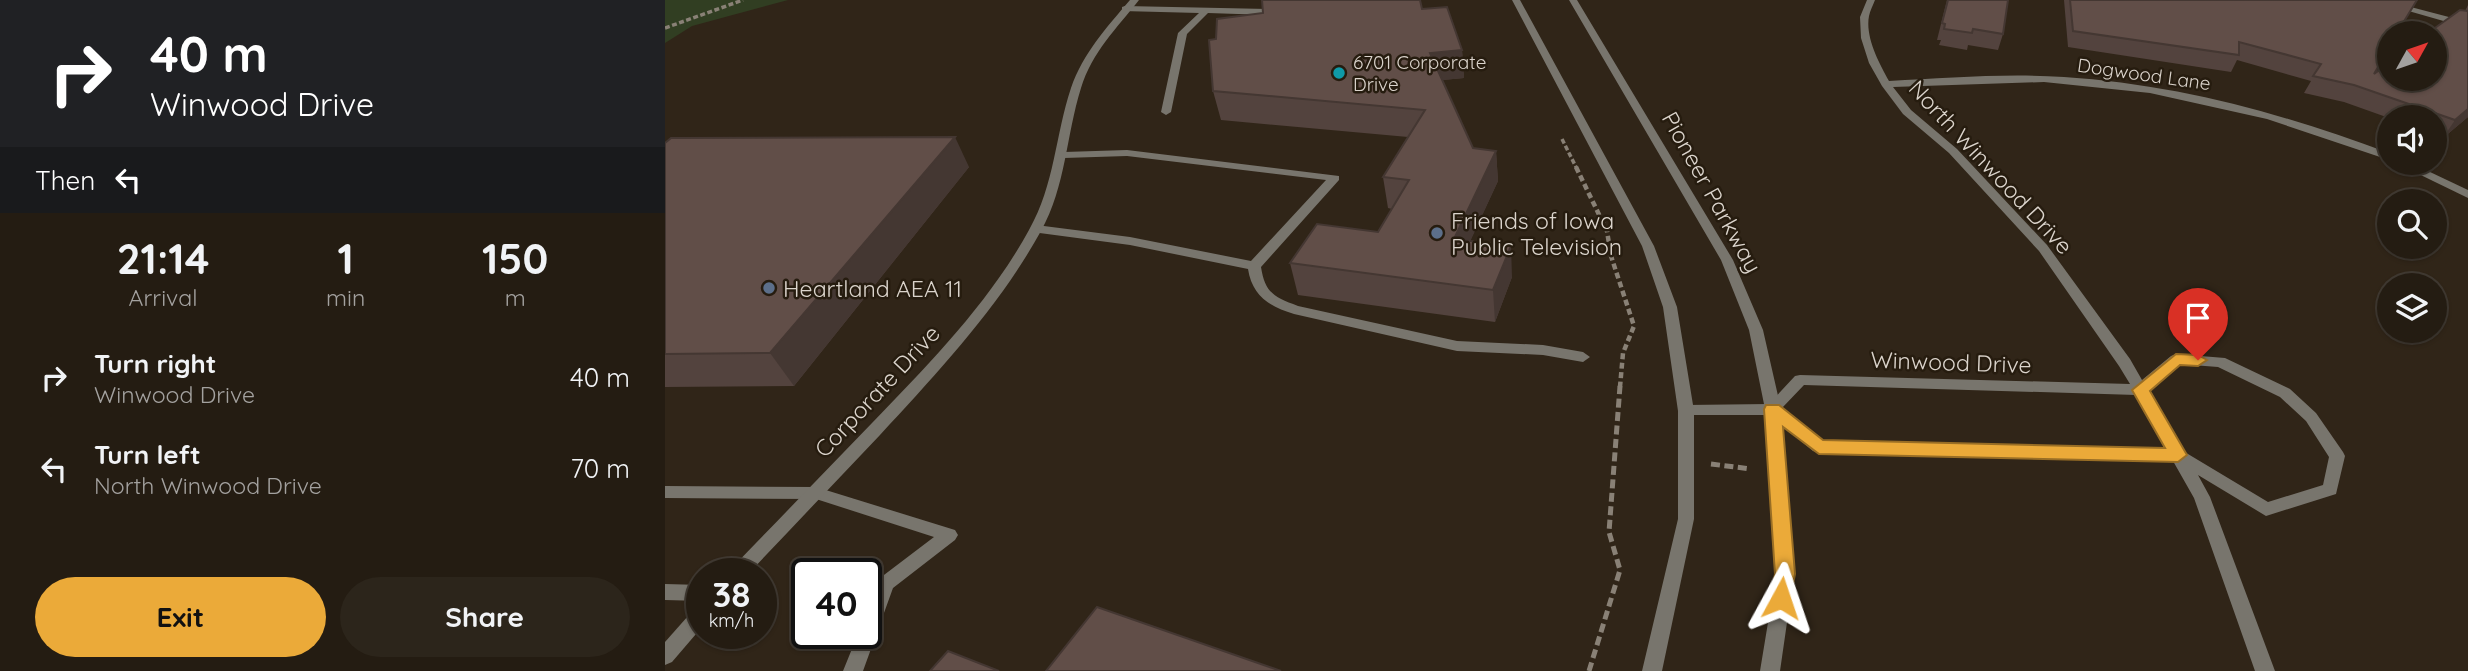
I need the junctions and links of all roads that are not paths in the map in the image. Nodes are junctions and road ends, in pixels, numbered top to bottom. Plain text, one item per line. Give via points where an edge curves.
1 (1516, 0) edge
2 (1573, 0) edge
3 (2375, 0) edge
4 (1866, 1) edge
5 (1130, 5) edge
6 (1205, 12) junction
7 (1268, 12) edge
8 (2468, 24) edge
9 (1885, 84) junction
10 (1166, 112) dead end
11 (2377, 153) edge
12 (1064, 155) junction
13 (2428, 175) edge
14 (2468, 194) edge
15 (1035, 229) junction
16 (1254, 266) junction
17 (1583, 357) dead end
18 (2141, 390) junction
19 (1773, 409) junction
20 (1686, 411) junction
21 (2178, 455) junction
22 (665, 492) edge
23 (815, 493) junction
24 (752, 558) edge
25 (665, 592) edge
26 (686, 593) edge
27 (686, 631) edge
28 (665, 656) edge
29 (853, 671) edge
30 (1652, 671) edge
31 (1770, 671) edge
32 (2265, 671) edge

1 - 20 street via 1648,246 1670,307
2 - 19 street, Pioneer Parkway via 1727,260 1756,330
3 - 8 street
4 - 9 street, North Winwood Drive via 1866,38
5 - 6 street
5 - 12 street, Corporate Drive via 1094,51 1076,88
6 - 7 street
6 - 10 street via 1183,33
9 - 11 street, Dogwood Lane via 2026,79 2109,84 2197,98 2274,117
9 - 18 street, North Winwood Drive via 1907,112 1953,151 2043,248
12 - 15 street, Corporate Drive
12 - 16 street via 1127,153 1335,178
13 - 14 street
15 - 16 street via 1131,241
15 - 23 street, Corporate Drive via 964,333
16 - 17 street via 1256,286 1269,299 1294,310 1457,346
18 - 19 street, Winwood Drive via 1800,380
18 - 21 street, North Winwood Drive
18 - 21 street via 2176,359 2220,362 2285,393 2311,417 2337,456 2330,489 2266,509
19 - 20 street
19 - 21 street via 1819,447
19 - 31 street, Pioneer Parkway via 1785,574
20 - 30 street via 1686,519
21 - 32 street, North Winwood Drive via 2202,497
22 - 23 street
23 - 24 street, Corporate Drive
23 - 29 street via 949,535 886,583
25 - 26 street
27 - 28 street

